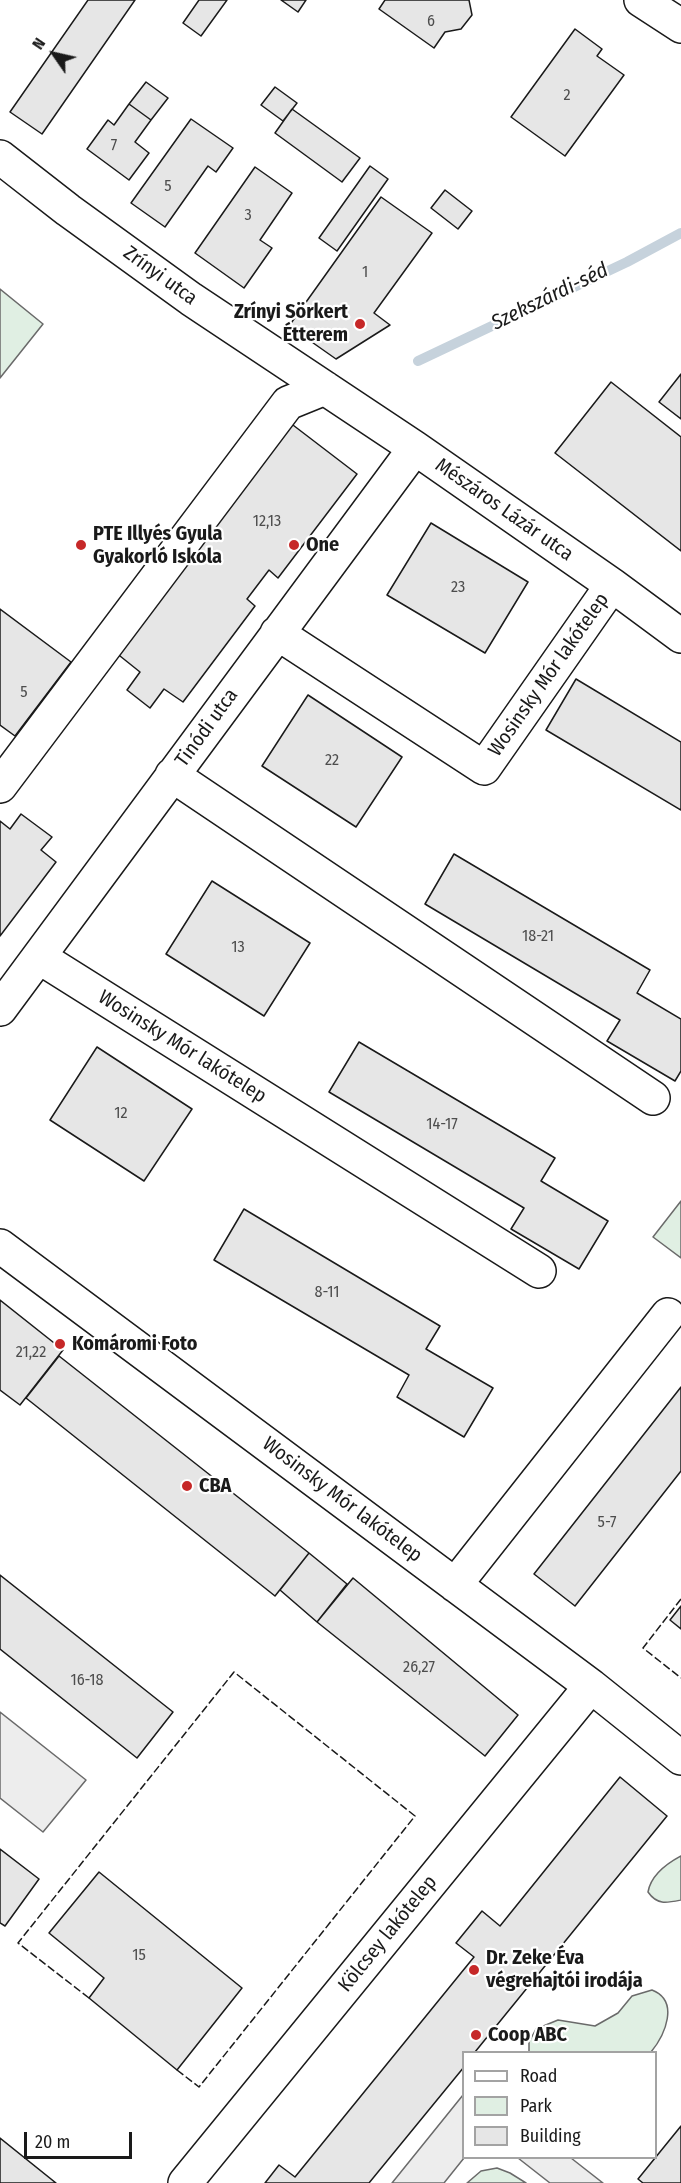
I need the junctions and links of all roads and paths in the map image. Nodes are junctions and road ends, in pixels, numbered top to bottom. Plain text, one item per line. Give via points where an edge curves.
1 (641, 0) edge
2 (681, 26) edge
3 (0, 157) edge
4 (325, 388) junction
5 (415, 448) junction
6 (612, 585) junction
7 (277, 633) junction
8 (681, 636) edge
9 (172, 775) junction
10 (0, 786) edge
11 (39, 957) junction
12 (0, 1009) edge
13 (653, 1098) dead end
14 (0, 1246) edge
15 (539, 1271) dead end
16 (668, 1315) dead end
17 (455, 1585) junction
18 (591, 1686) junction
19 (681, 1758) edge
20 (185, 2183) edge

1 - 2 street
3 - 4 street, Zrínyi utca via 191,299
4 - 5 street, Mészáros Lázár utca
4 - 10 street via 288,403
5 - 6 street, Mészáros Lázár utca
5 - 7 street, Tinódi utca
6 - 7 street, Wosinsky Mór lakótelep via 484,768
6 - 8 street, Mészáros Lázár utca
7 - 9 street, Tinódi utca
9 - 11 street, Tinódi utca
9 - 13 street
11 - 12 street, Tinódi utca
11 - 15 street, Wosinsky Mór lakótelep
14 - 17 street, Wosinsky Mór lakótelep
16 - 17 street
17 - 18 street, Wosinsky Mór lakótelep
18 - 19 street, Wosinsky Mór lakótelep
18 - 20 street, Kölcsey lakótelep

